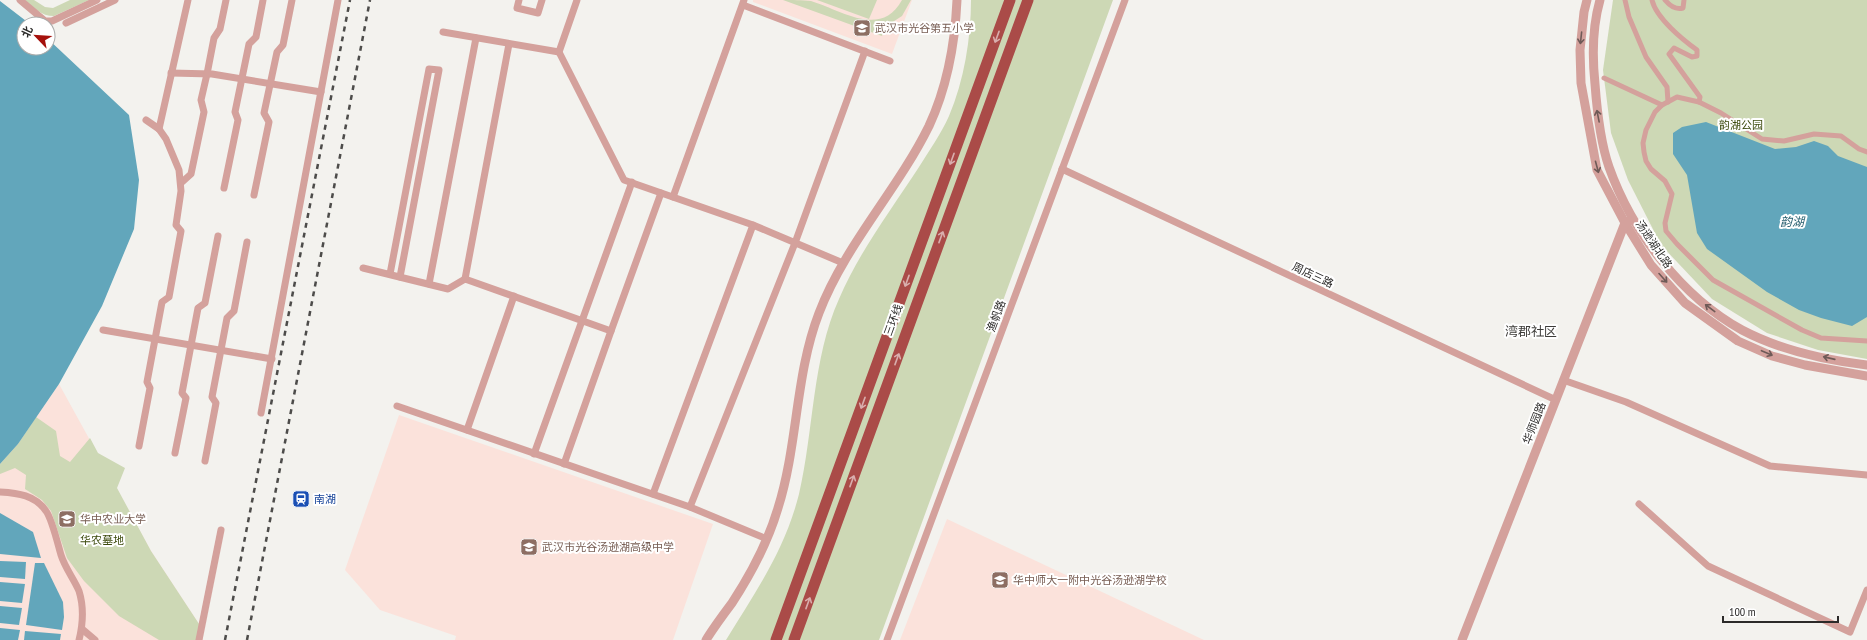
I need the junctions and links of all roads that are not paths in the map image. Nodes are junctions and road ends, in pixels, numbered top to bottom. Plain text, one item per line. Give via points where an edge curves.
1 (20, 0) edge
2 (97, 0) edge
3 (115, 0) edge
4 (188, 0) edge
5 (226, 0) edge
6 (263, 0) edge
7 (292, 0) edge
8 (338, 0) edge
9 (519, 0) edge
10 (542, 0) edge
11 (576, 0) edge
12 (957, 0) edge
13 (1010, 0) edge
14 (1028, 0) edge
15 (1125, 0) edge
16 (1587, 0) edge
17 (1600, 0) edge
18 (1625, 0) edge
19 (1652, 0) edge
20 (1666, 0) edge
21 (1684, 0) edge
22 (744, 3) edge
23 (66, 23) dead end
24 (443, 32) dead end
25 (476, 38) junction
26 (509, 44) junction
27 (865, 51) junction
28 (559, 52) junction
29 (890, 61) dead end
30 (171, 73) junction
31 (207, 74) junction
32 (1604, 78) dead end
33 (242, 79) junction
34 (270, 84) junction
35 (321, 92) junction
36 (1668, 102) junction
37 (1699, 102) junction
38 (1662, 105) junction
39 (146, 120) dead end
40 (159, 129) junction
41 (1867, 152) edge
42 (1062, 169) junction
43 (632, 182) junction
44 (181, 183) junction
45 (407, 184) junction
46 (417, 186) junction
47 (224, 188) dead end
48 (661, 193) junction
49 (254, 195) dead end
50 (673, 197) junction
51 (1629, 221) junction
52 (753, 225) junction
53 (218, 236) dead end
54 (247, 242) dead end
55 (795, 243) junction
56 (843, 263) junction
57 (364, 268) dead end
58 (390, 274) junction
59 (400, 277) junction
60 (465, 279) junction
61 (429, 284) junction
62 (514, 296) junction
63 (582, 321) junction
64 (103, 330) dead end
65 (611, 331) junction
66 (155, 339) junction
67 (1867, 341) edge
68 (191, 345) junction
69 (221, 350) junction
70 (272, 359) junction
71 (1867, 364) edge
72 (1867, 376) edge
73 (1564, 380) junction
74 (1556, 400) junction
75 (397, 406) dead end
76 (261, 413) dead end
77 (466, 430) junction
78 (139, 446) dead end
79 (175, 454) dead end
80 (534, 454) junction
81 (205, 461) dead end
82 (564, 464) junction
83 (1867, 476) edge
84 (0, 492) edge
85 (653, 494) junction
86 (1639, 504) dead end
87 (690, 507) junction
88 (221, 530) dead end
89 (767, 539) junction
90 (1867, 590) edge
91 (82, 629) junction
92 (79, 640) edge
93 (95, 640) edge
94 (199, 640) edge
95 (706, 640) edge
96 (776, 640) edge
97 (794, 640) edge
98 (887, 640) edge
99 (1462, 640) edge

1 - 2 street via 45,20 52,21
3 - 23 street
4 - 30 street
5 - 31 street via 220,29 214,38
6 - 33 street via 256,37 249,44
7 - 34 street via 283,44 277,52
8 - 35 street
9 - 10 street via 517,8 538,13
11 - 28 street
12 - 56 street via 951,59 934,113 920,142
13 -> 96 highway, 三环线
97 -> 14 highway, 三环线
15 - 42 street, 渔帆路
16 -> 51 street, 汤逊湖北路 via 1580,50 1586,114 1597,170
51 -> 17 street, 汤逊湖北路 via 1609,166 1597,112 1592,51
18 - 36 street via 1629,17 1646,57 1667,87
19 - 37 street via 1658,13 1697,50 1697,56 1692,57 1674,48 1669,54 1696,89 1700,97
20 - 21 street via 1672,7 1679,9 1683,8
22 - 27 street
22 - 50 street
24 - 25 street
25 - 26 street
25 - 61 street
26 - 28 street
26 - 60 street
27 - 29 street
27 - 55 street
28 - 43 street via 624,180
30 - 31 street
30 - 40 street
31 - 33 street
31 - 44 street via 202,100 204,112 191,174
32 - 38 street
33 - 34 street
33 - 47 street via 235,112 238,120
34 - 35 street
34 - 49 street via 264,113 269,122
35 - 70 street
36 - 37 street via 1677,97
36 - 38 street
37 - 41 street via 1762,139 1784,141 1814,134 1841,136
38 - 67 street via 1655,112 1646,130 1643,148 1651,169 1666,180 1672,194 1665,223 1666,231 1677,244 1713,280 1802,330 1821,338
39 - 40 street
40 - 44 street via 173,154
42 - 74 street, 周店三路
42 - 98 street, 渔帆路
43 - 48 street
43 - 63 street
44 - 66 street via 176,225 181,231 169,296 162,302
45 - 46 street
45 - 46 street via 429,69 439,70
45 - 58 street
46 - 59 street
48 - 50 street
48 - 65 street
50 - 52 street
71 -> 51 street, 汤逊湖北路 via 1842,362 1779,346 1742,330 1711,310 1683,286
51 -> 72 street, 汤逊湖北路 via 1651,265 1685,303 1738,341 1772,356 1805,365
51 - 73 street, 华师园路
52 - 55 street
52 - 85 street
53 - 68 street via 204,303 198,308
54 - 69 street via 234,311 227,318
55 - 56 street
55 - 87 street
56 - 89 street via 824,302 811,338 779,508
57 - 58 street
58 - 59 street
59 - 61 street
60 - 61 street via 448,289
60 - 62 street
62 - 63 street
62 - 77 street
63 - 65 street
63 - 80 street
64 - 66 street
65 - 82 street
66 - 68 street
66 - 78 street via 147,382 150,388
68 - 69 street
68 - 79 street via 182,393 186,398
69 - 70 street
69 - 81 street via 212,397 216,403
70 - 76 street
73 - 74 street, 华师园路
73 - 83 street via 1626,402 1770,466
74 - 99 street, 华师园路
75 - 77 street
77 - 80 street
80 - 82 street
82 - 85 street
84 - 91 street via 19,493 33,499 47,512 62,559 79,592 83,612
85 - 87 street
86 - 90 street via 1708,566 1850,632
87 - 89 street
88 - 94 street
89 - 95 street via 733,601
91 - 92 street
91 - 93 street

